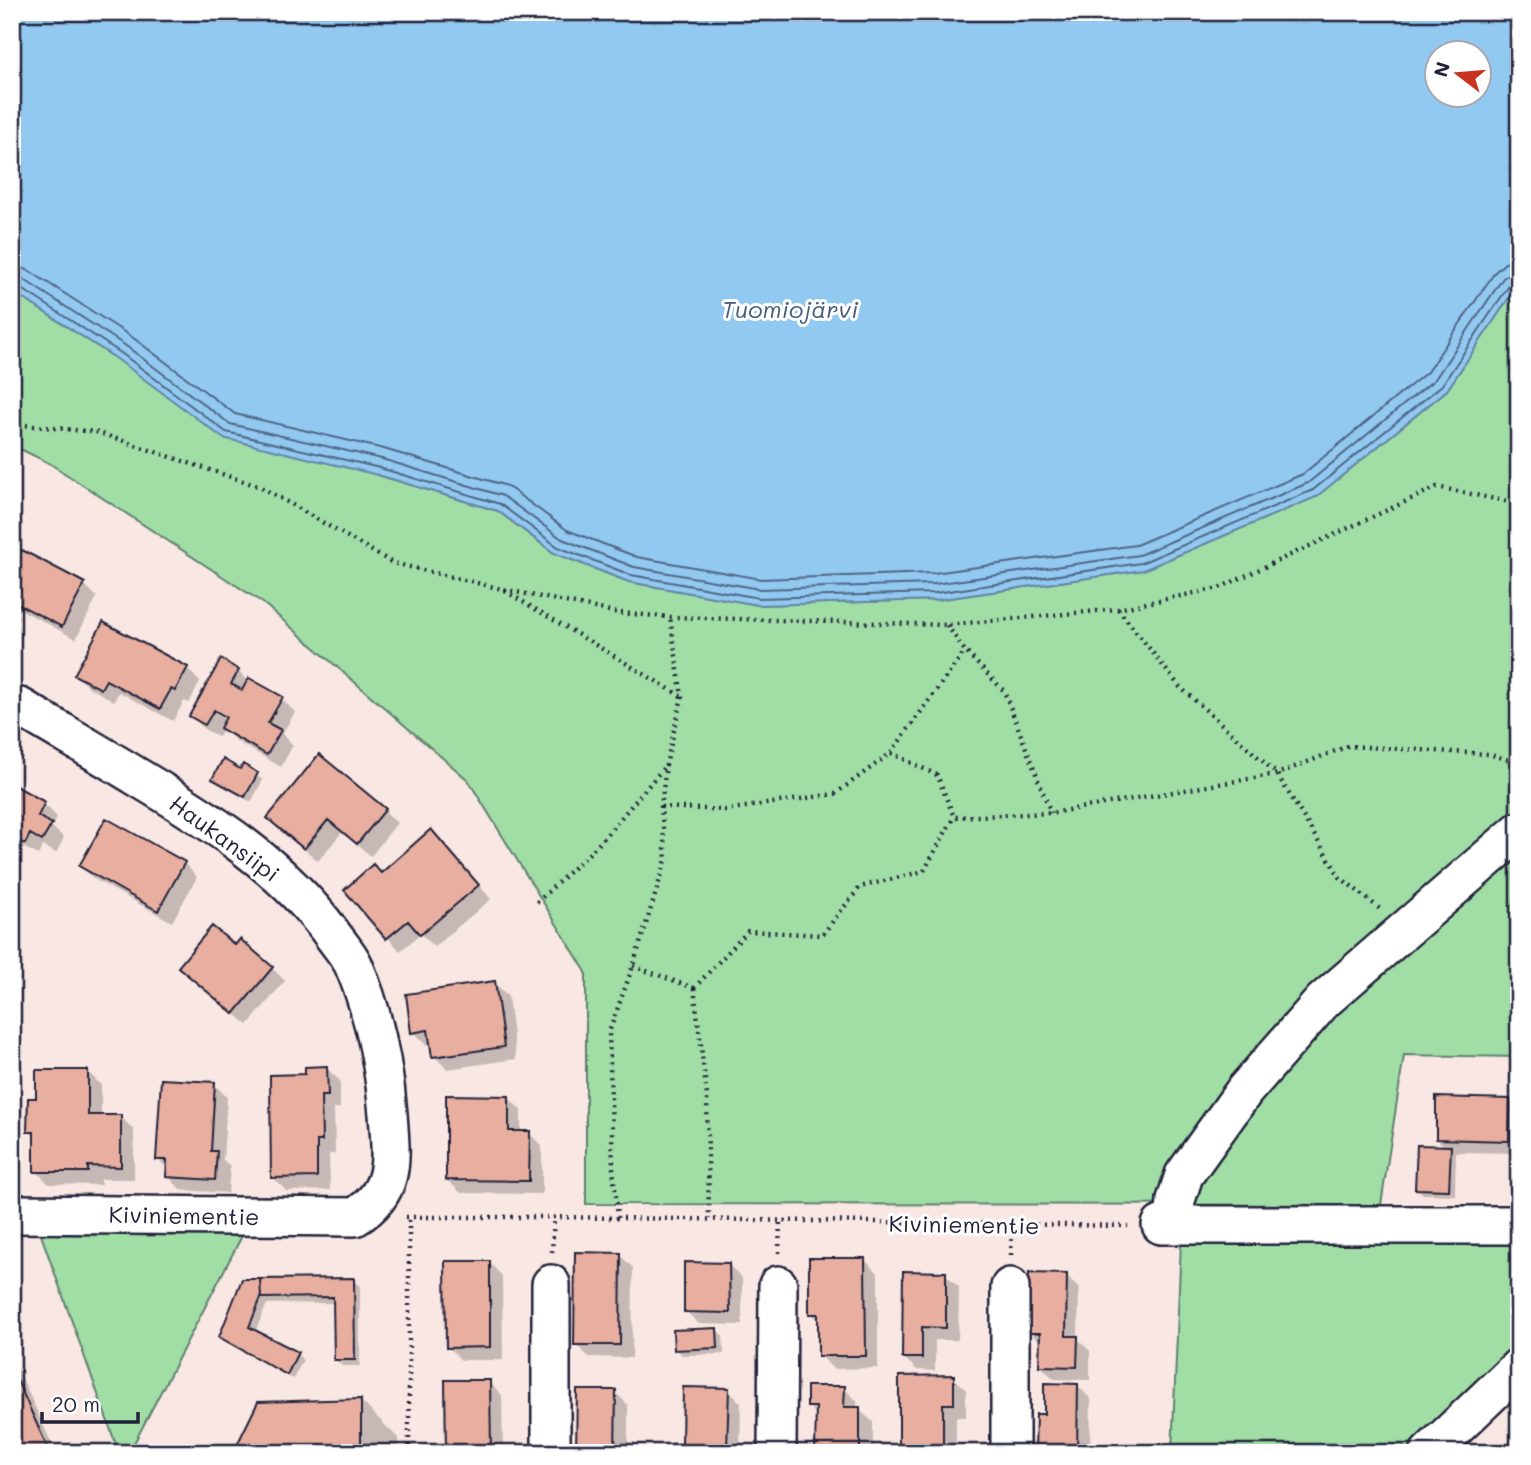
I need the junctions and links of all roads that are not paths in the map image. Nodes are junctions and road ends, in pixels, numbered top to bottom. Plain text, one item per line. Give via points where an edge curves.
1 (20, 707) dead end
2 (1519, 831) edge
3 (12, 1213) edge
4 (355, 1217) joint
5 (1519, 1225) edge
6 (551, 1284) dead end
7 (778, 1285) dead end
8 (1010, 1287) dead end
9 (1519, 1367) edge
10 (551, 1453) edge
11 (777, 1453) edge
12 (1010, 1453) edge
13 (1429, 1453) edge

1 - 4 street, Haukansiipi via 238,841 314,909 353,962 374,1029 391,1156 379,1198
2 - 5 street via 1323,1002 1245,1090 1184,1175 1168,1225
3 - 4 street, Kiviniementie
6 - 10 street
7 - 11 street
8 - 12 street
9 - 13 street

